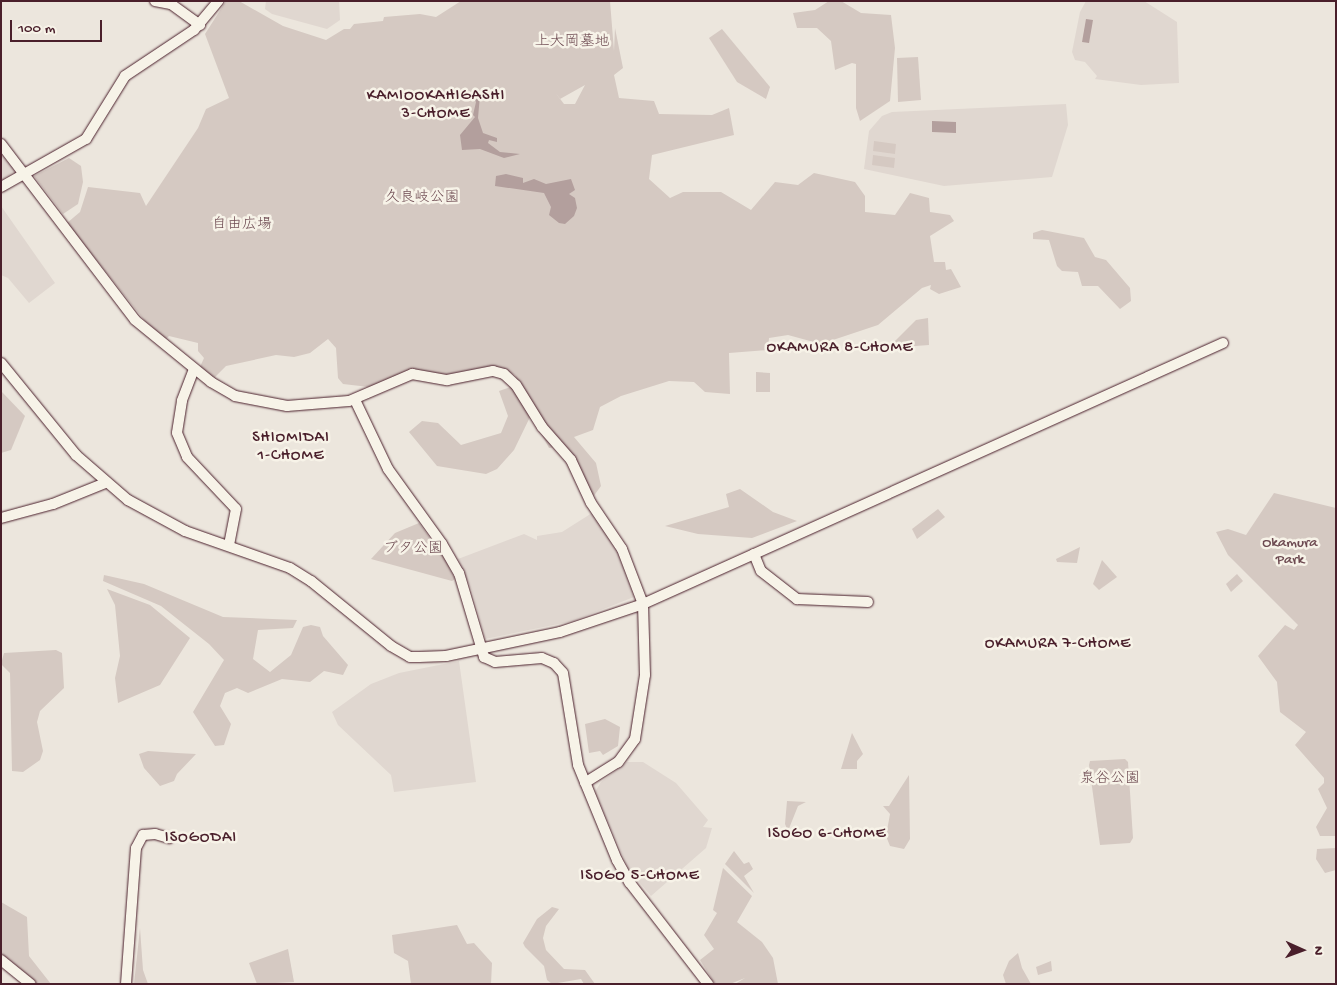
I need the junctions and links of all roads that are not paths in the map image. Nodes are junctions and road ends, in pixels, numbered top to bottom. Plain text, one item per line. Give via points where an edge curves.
1 (154, 1) edge
2 (218, 1) edge
3 (200, 25) junction
4 (1, 144) edge
5 (24, 175) junction
6 (1, 187) edge
7 (1222, 343) dead end
8 (1, 363) edge
9 (194, 369) junction
10 (354, 400) junction
11 (105, 483) junction
12 (1, 518) edge
13 (229, 545) junction
14 (754, 554) junction
15 (868, 602) dead end
16 (643, 604) junction
17 (482, 649) junction
18 (585, 783) junction
19 (169, 838) dead end
20 (1, 960) edge
21 (31, 984) edge
22 (126, 984) edge
23 (708, 984) edge

1 - 3 street via 170,4
2 - 3 street
3 - 5 street via 124,76 110,96 98,124 86,139
4 - 5 street
5 - 6 street
5 - 9 street via 135,320
7 - 14 street
8 - 11 street via 76,455
9 - 10 street via 229,393 261,403 297,406
9 - 13 street via 182,401 177,434 187,457 236,509
10 - 16 street via 406,375 447,380 488,371 504,374 516,385 542,426 571,460 591,503 622,550
10 - 17 street via 388,470 451,558 468,598
11 - 12 street via 53,504
11 - 13 street via 156,518
13 - 17 street via 290,568 312,581 366,628 410,657 446,656
14 - 15 street via 761,571 797,599
14 - 16 street
16 - 17 street via 560,632
16 - 18 street via 644,675 635,739 618,762
17 - 18 street via 484,657 491,662 542,658 559,667 566,680 578,765
18 - 23 street via 630,883
19 - 22 street via 143,835 136,848
20 - 21 street

